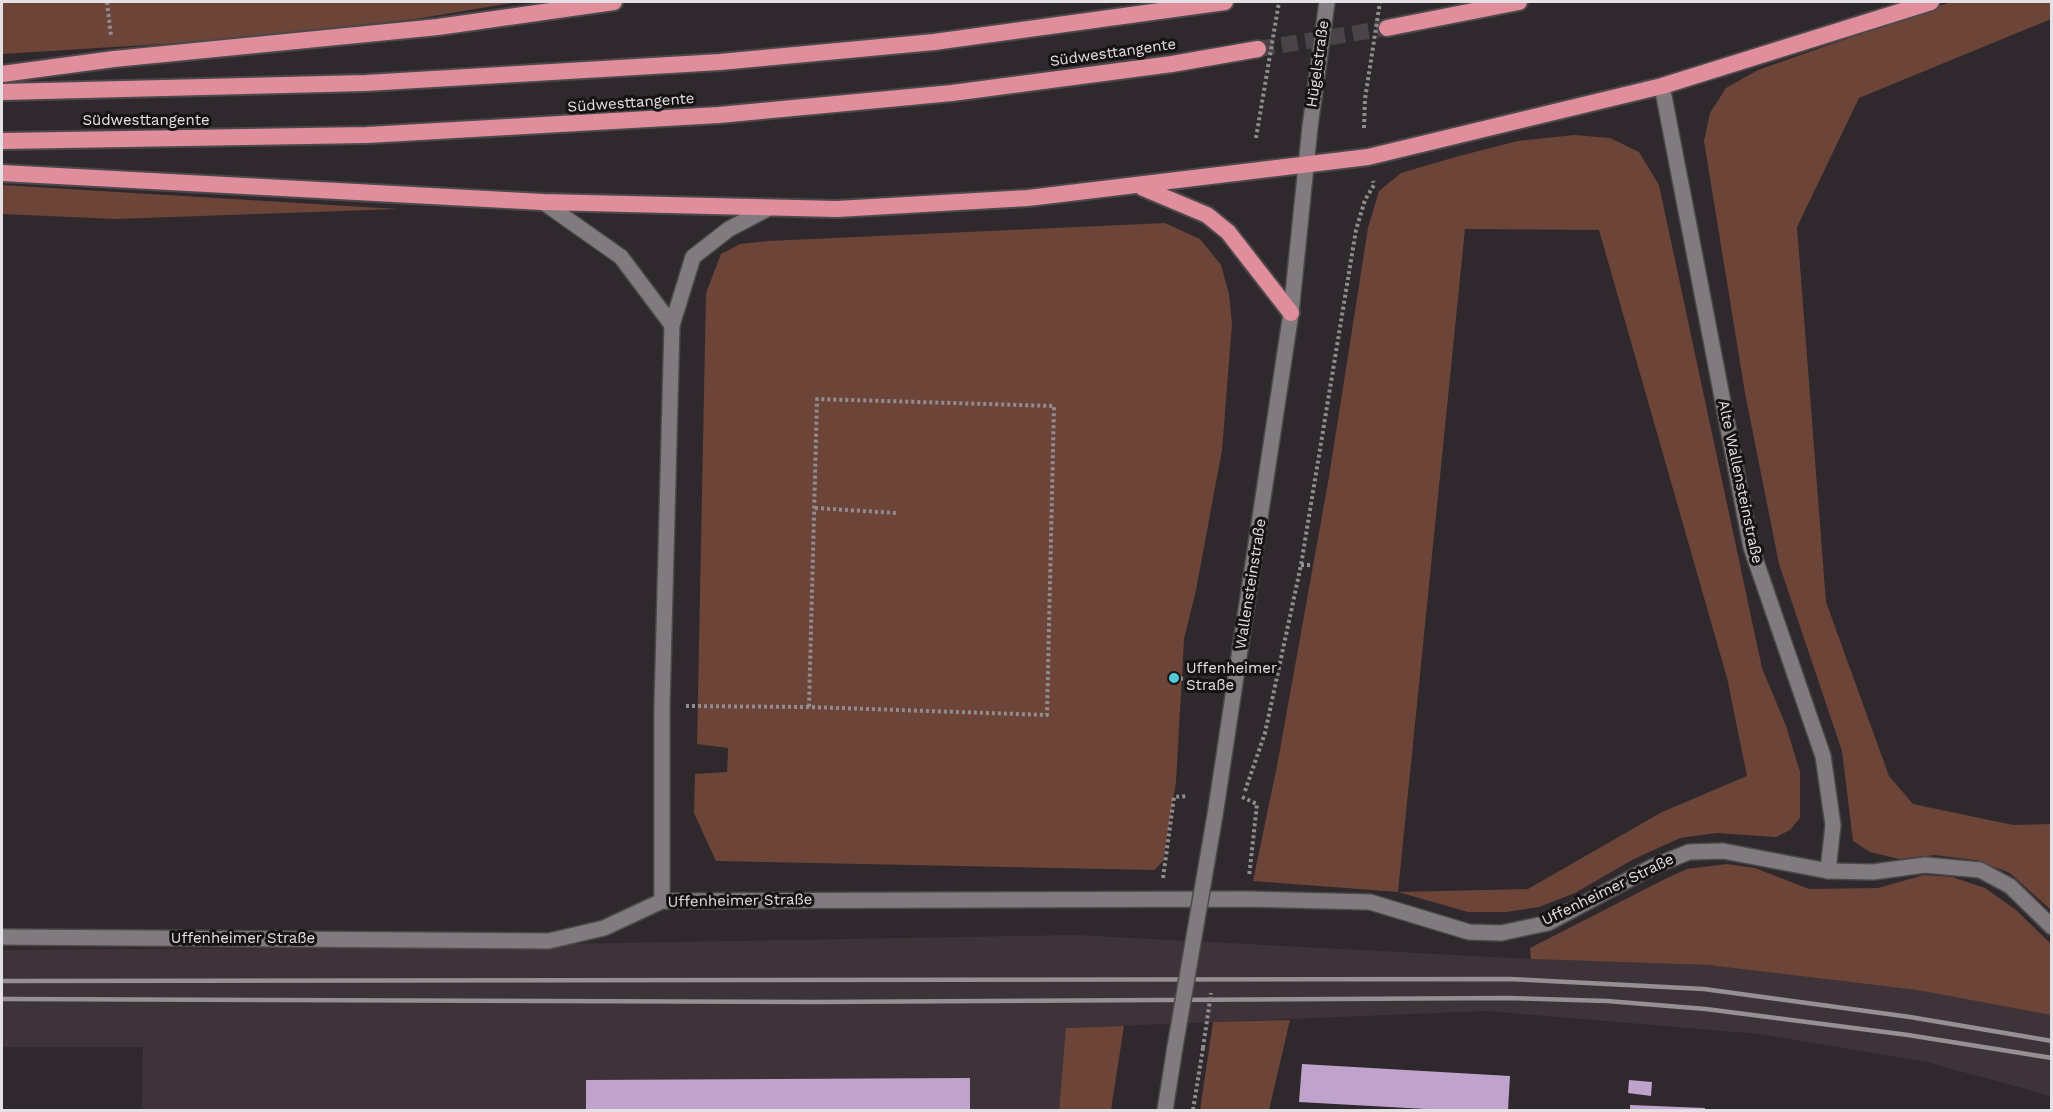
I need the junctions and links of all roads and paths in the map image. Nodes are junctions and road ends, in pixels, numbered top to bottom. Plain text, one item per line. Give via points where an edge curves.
1 (107, 2) edge
2 (614, 2) edge
3 (1225, 2) edge
4 (1279, 2) edge
5 (1327, 2) edge
6 (1380, 2) edge
7 (1519, 2) edge
8 (1931, 2) edge
9 (1388, 28) tunnel mouth
10 (1258, 49) tunnel mouth
11 (114, 59) junction
12 (2, 74) edge
13 (1662, 86) junction
14 (2, 92) edge
15 (1310, 127) joint
16 (1364, 128) dead end
17 (1256, 138) dead end
18 (2, 141) edge
19 (1305, 166) junction
20 (2, 173) edge
21 (1374, 185) dead end
22 (1139, 186) junction
23 (543, 202) junction
24 (769, 208) junction
25 (1291, 314) junction
26 (672, 325) junction
27 (815, 508) junction
28 (896, 513) dead end
29 (1301, 565) junction
30 (1310, 565) dead end
31 (1174, 678) dead end
32 (1185, 679) dead end
33 (662, 706) junction
34 (809, 707) junction
35 (1188, 796) dead end
36 (1242, 797) junction
37 (1241, 806) dead end
38 (1828, 871) junction
39 (1160, 899) junction
40 (1246, 899) junction
41 (662, 901) junction
42 (2052, 927) edge
43 (2, 937) edge
44 (1203, 1048) dead end
45 (1165, 1110) edge
46 (1193, 1110) edge

1 - 11 path
2 - 11 highway via 438,27
3 - 14 highway, Südwesttangente via 934,42 709,63 366,83
4 - 17 path, bridge
5 - 15 street, Hügelstraße, bridge
6 - 16 path, bridge
7 - 9 highway
8 - 13 highway
10 - 18 highway, Südwesttangente via 963,91 719,115 367,135
11 - 12 highway
13 - 19 highway via 1368,158
13 - 38 street, Alte Wallensteinstraße via 1751,547 1823,756 1833,825
15 - 19 street, Wallensteinstraße
19 - 22 highway
19 - 25 street, Wallensteinstraße
20 - 23 highway
21 - 29 path via 1356,230
22 - 24 highway via 922,205
22 - 25 highway via 1181,202 1221,226
23 - 24 highway
23 - 26 street via 621,257
24 - 26 street via 729,229 693,257
25 - 45 street, Wallensteinstraße, bridge via 1215,815
26 - 33 street
27 - 28 path
27 - 34 path
27 - 34 path via 818,399 1054,406 1047,715
29 - 30 path
29 - 36 path via 1265,733
31 - 32 path
33 - 34 path
33 - 41 street
35 - 39 path via 1174,797
36 - 37 path
36 - 40 path via 1257,804
38 - 40 street, Uffenheimer Straße via 1723,851 1689,852 1652,867 1548,922 1501,933 1469,932 1371,902
38 - 42 street, Uffenheimer Straße via 1873,872 1925,865 1980,870 2010,886
39 - 40 street, Uffenheimer Straße
39 - 41 street, Uffenheimer Straße
41 - 43 street, Uffenheimer Straße via 604,928 549,941
44 - 46 path

